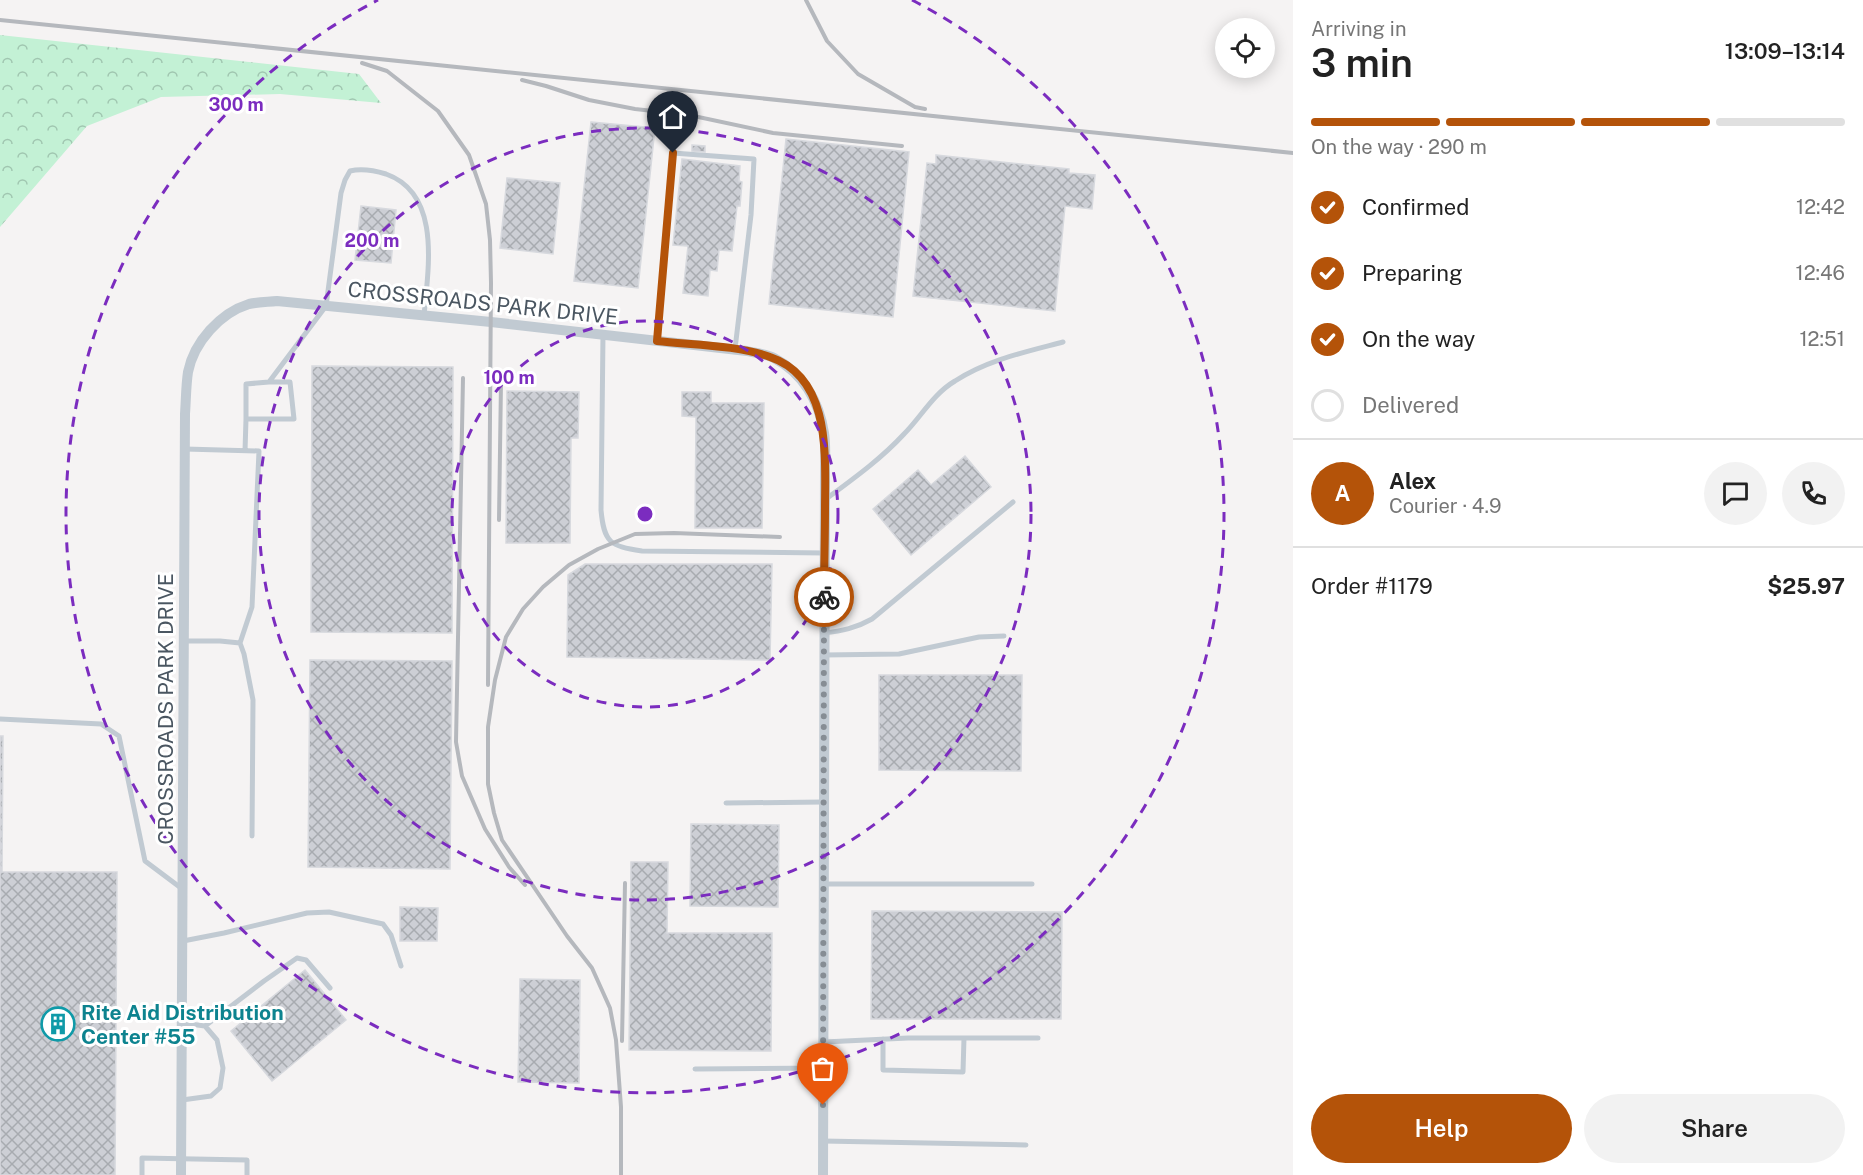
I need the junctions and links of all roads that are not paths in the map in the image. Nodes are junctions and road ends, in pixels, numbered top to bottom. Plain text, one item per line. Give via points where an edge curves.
1 (326, 306) junction
2 (424, 316) junction
3 (603, 335) junction
4 (657, 341) junction
5 (1063, 342) dead end
6 (735, 349) junction
7 (268, 382) junction
8 (246, 418) junction
9 (185, 449) junction
10 (245, 451) junction
11 (825, 500) junction
12 (1013, 502) dead end
13 (824, 553) junction
14 (824, 633) junction
15 (1004, 636) dead end
16 (184, 641) junction
17 (240, 643) junction
18 (824, 655) junction
19 (0, 719) edge
20 (823, 802) junction
21 (726, 803) dead end
22 (252, 836) dead end
23 (823, 884) junction
24 (1032, 884) dead end
25 (183, 890) junction
26 (183, 941) junction
27 (401, 966) dead end
28 (330, 988) dead end
29 (182, 1023) junction
30 (205, 1026) junction
31 (964, 1038) junction
32 (1038, 1038) dead end
33 (884, 1039) junction
34 (824, 1042) junction
35 (824, 1068) junction
36 (695, 1069) dead end
37 (182, 1100) junction
38 (823, 1142) junction
39 (1026, 1145) dead end
40 (182, 1159) junction
41 (142, 1175) edge
42 (181, 1175) edge
43 (246, 1175) edge
44 (823, 1175) edge

1 - 2 street, CROSSROADS PARK DRIVE
1 - 2 lane via 341,193 350,171 360,168 394,177 414,193 424,213 428,266
1 - 7 lane
1 - 9 street, CROSSROADS PARK DRIVE via 277,301 251,303 209,330 195,349 188,372
2 - 3 street, CROSSROADS PARK DRIVE
3 - 4 street, CROSSROADS PARK DRIVE
3 - 13 lane via 602,510 603,525 612,543 642,551
4 - 6 street, CROSSROADS PARK DRIVE
4 - 6 lane via 673,153 754,159
5 - 11 lane via 979,367 952,382 905,434
6 - 11 street, CROSSROADS PARK DRIVE via 772,357 792,369 807,385 824,433
7 - 8 lane via 246,384
7 - 8 lane via 290,382 294,419
8 - 10 lane
9 - 10 lane
9 - 16 street, CROSSROADS PARK DRIVE
10 - 17 lane via 259,452 259,469 252,607
11 - 13 street, CROSSROADS PARK DRIVE
12 - 14 lane via 872,619 861,626
13 - 14 street, CROSSROADS PARK DRIVE
14 - 18 street, CROSSROADS PARK DRIVE
15 - 18 lane via 979,637 899,654
16 - 17 lane
16 - 25 street, CROSSROADS PARK DRIVE
17 - 22 lane via 253,700
18 - 20 street, CROSSROADS PARK DRIVE
19 - 25 lane via 101,724 119,736 145,861
20 - 21 lane
20 - 23 street, CROSSROADS PARK DRIVE
23 - 24 lane
23 - 34 street, CROSSROADS PARK DRIVE
25 - 26 street, CROSSROADS PARK DRIVE
26 - 27 lane via 307,913 329,912 383,924 391,935
26 - 29 street, CROSSROADS PARK DRIVE
28 - 30 lane via 306,960 297,958
29 - 30 lane
29 - 37 street, CROSSROADS PARK DRIVE
30 - 37 lane via 217,1040 223,1068 219,1088 211,1096
31 - 32 lane
31 - 33 lane
31 - 33 lane via 963,1072 883,1070
33 - 34 lane
34 - 35 street, CROSSROADS PARK DRIVE
35 - 36 lane
35 - 38 street, CROSSROADS PARK DRIVE
37 - 40 street, CROSSROADS PARK DRIVE
38 - 39 lane
38 - 44 street, CROSSROADS PARK DRIVE
40 - 41 lane via 142,1158
40 - 42 street, CROSSROADS PARK DRIVE
40 - 43 lane via 247,1160

